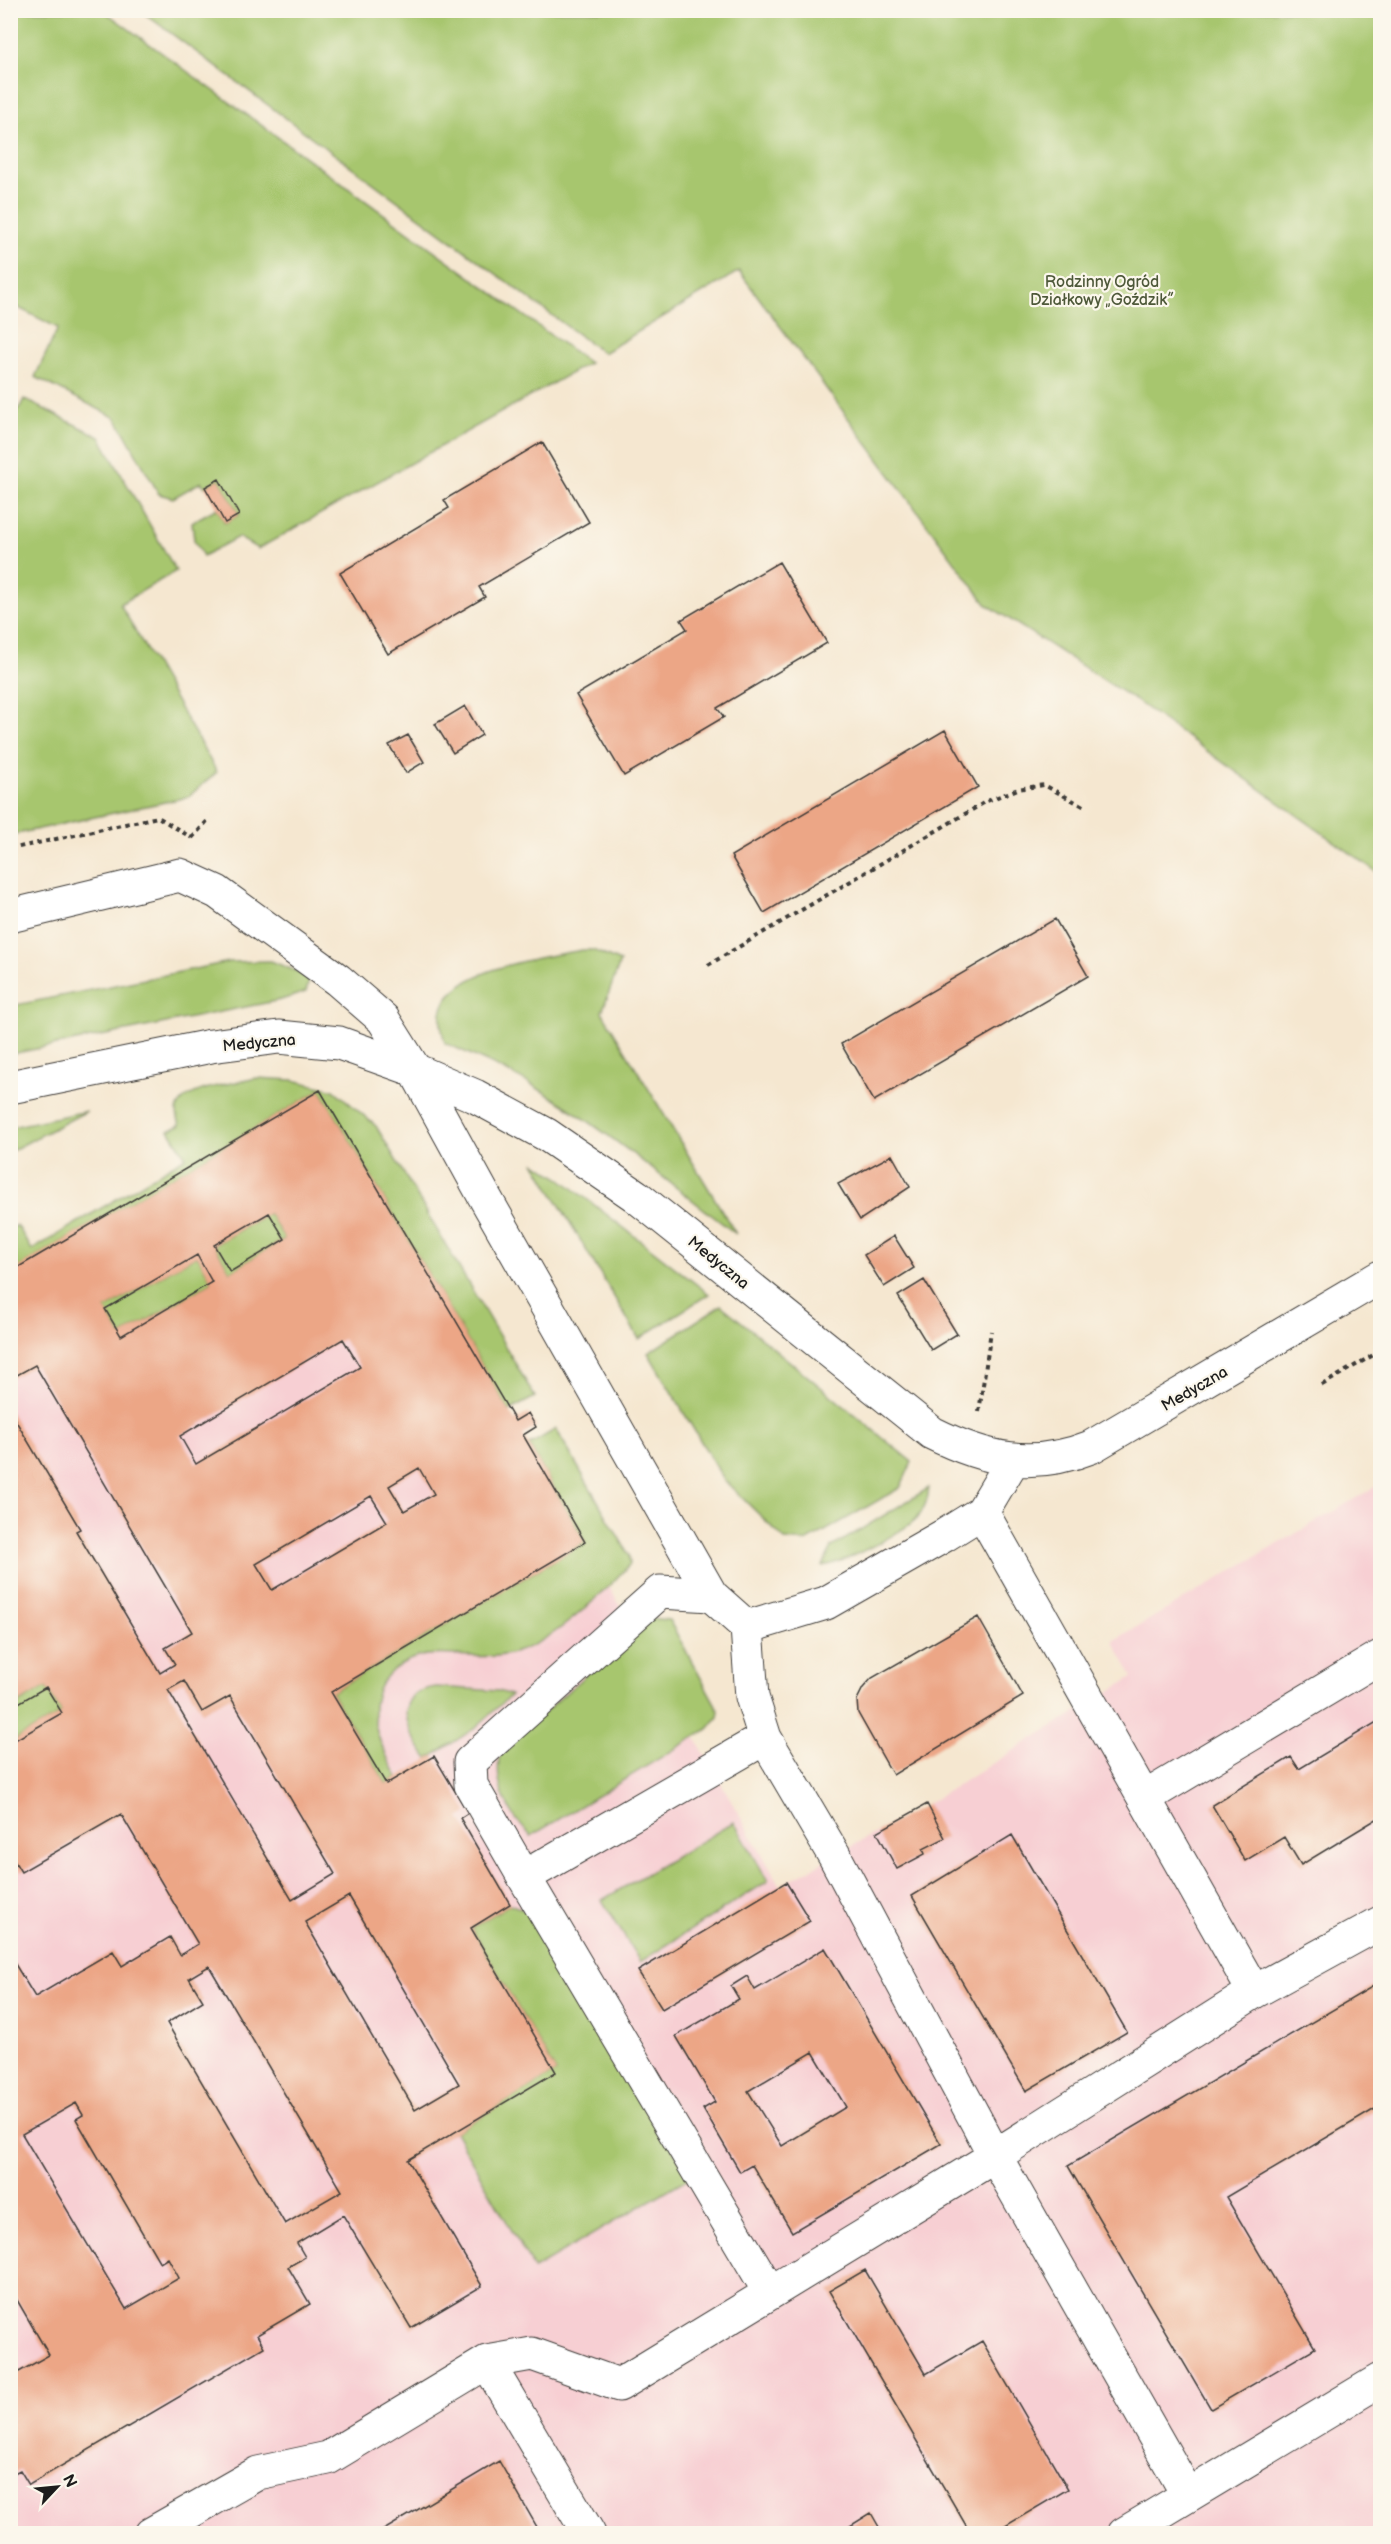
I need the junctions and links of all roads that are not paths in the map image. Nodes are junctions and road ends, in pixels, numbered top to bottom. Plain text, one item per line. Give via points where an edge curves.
1 (10, 916) edge
2 (415, 1070) junction
3 (10, 1087) edge
4 (1380, 1277) edge
5 (1013, 1460) junction
6 (982, 1512) junction
7 (711, 1595) junction
8 (747, 1627) junction
9 (1380, 1657) edge
10 (765, 1738) junction
11 (1146, 1797) junction
12 (524, 1877) junction
13 (1380, 1923) edge
14 (1254, 1992) junction
15 (995, 2156) junction
16 (770, 2291) junction
17 (487, 2362) junction
18 (1380, 2380) edge
19 (1188, 2495) junction
20 (150, 2534) edge
21 (589, 2534) edge
22 (1124, 2534) edge

1 - 2 street via 180,875 217,891 338,980 383,1019
2 - 3 street, Medyczna via 339,1043 279,1037 211,1046
2 - 5 street, Medyczna via 475,1096 547,1135 636,1196 932,1433 961,1448
2 - 7 street
4 - 5 street, Medyczna via 1091,1447 1064,1458
5 - 6 street
6 - 8 street via 826,1603
6 - 11 street
7 - 8 street
7 - 12 street via 660,1592 470,1762 471,1785
8 - 10 street via 752,1696
9 - 11 street
10 - 12 street
10 - 15 street via 838,1864
11 - 14 street
12 - 16 street
13 - 14 street
14 - 15 street
15 - 16 street
15 - 19 street
16 - 17 street via 619,2385 532,2354
17 - 20 street via 328,2458 258,2473
17 - 21 street
18 - 19 street
19 - 22 street

